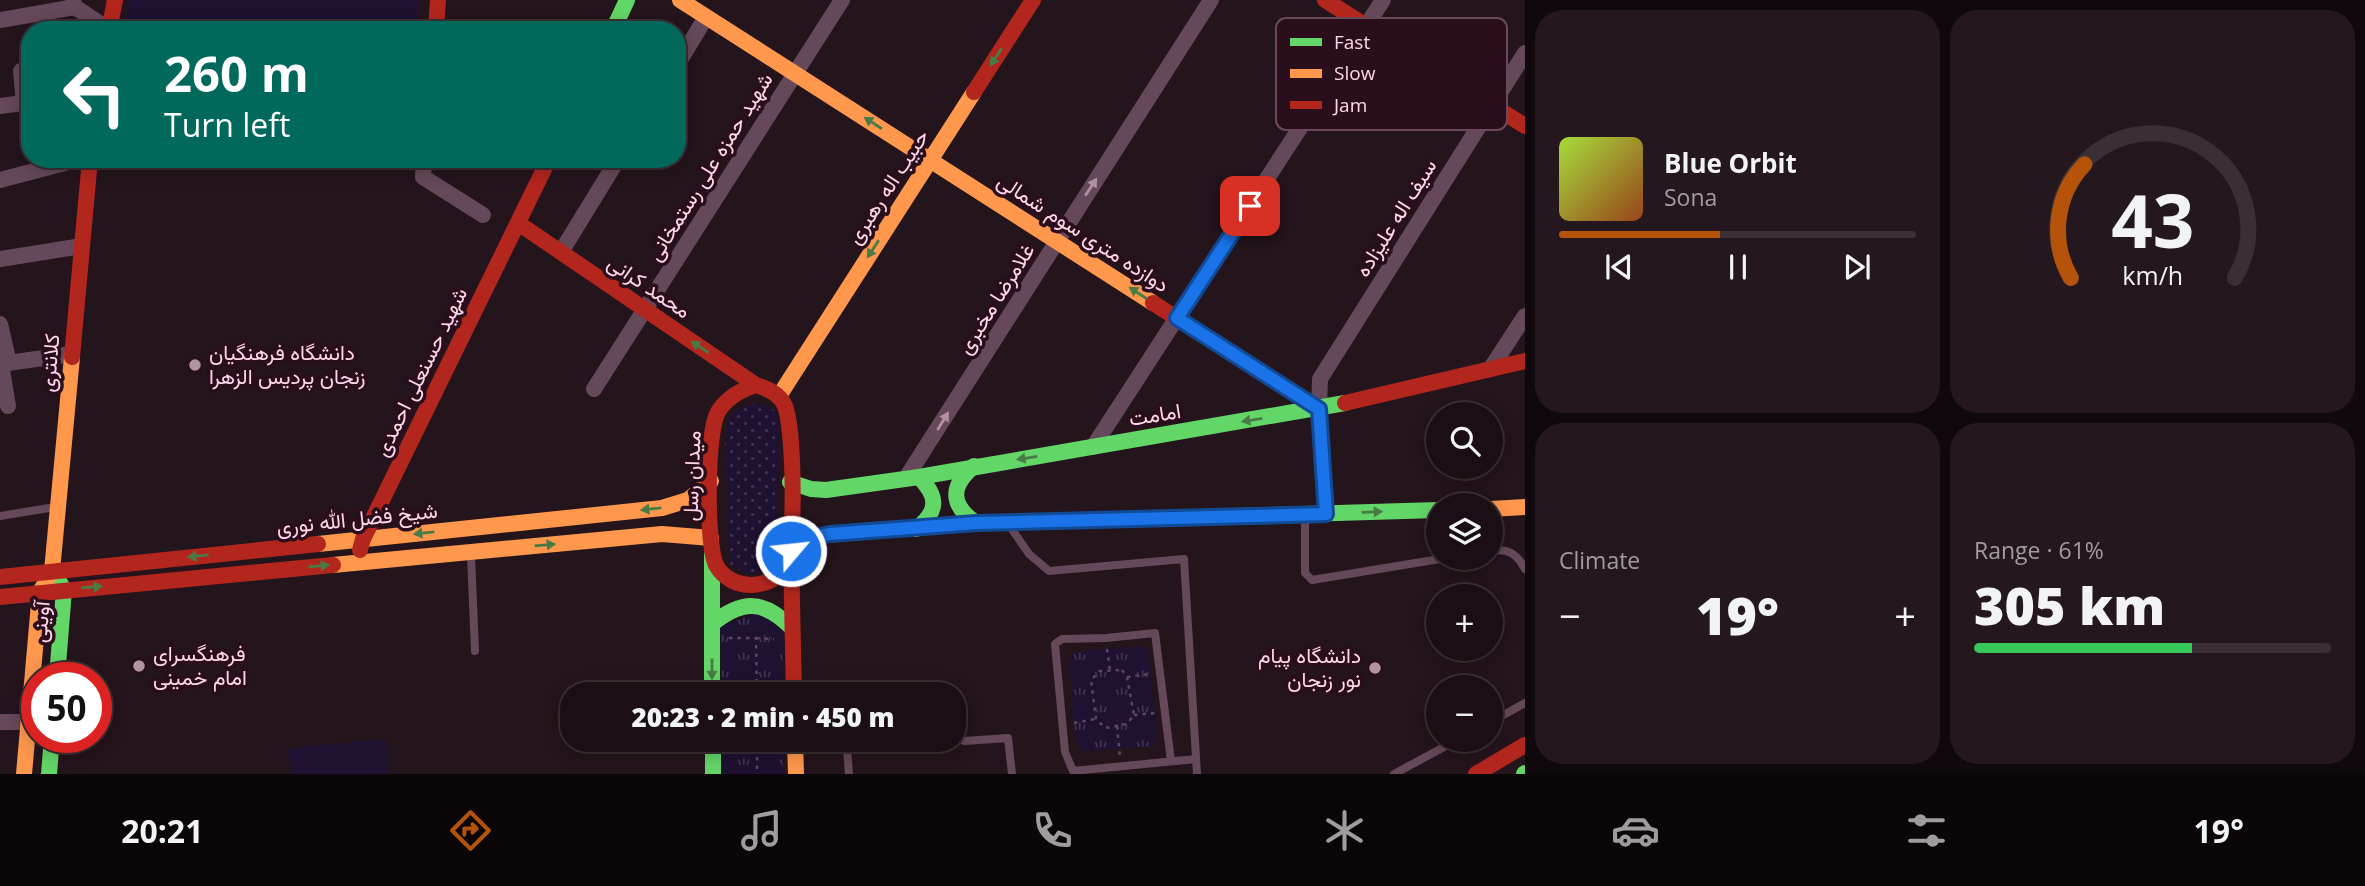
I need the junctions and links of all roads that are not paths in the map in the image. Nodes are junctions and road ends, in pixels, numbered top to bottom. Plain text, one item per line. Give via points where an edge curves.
1 (115, 0) edge
2 (438, 0) edge
3 (627, 0) edge
4 (842, 0) edge
5 (1033, 0) edge
6 (1211, 0) edge
7 (1325, 0) edge
8 (1383, 0) edge
9 (688, 2) edge
10 (74, 4) edge
11 (706, 17) junction
12 (1353, 18) edge
13 (1371, 18) edge
14 (0, 20) edge
15 (97, 21) edge
16 (111, 21) edge
17 (437, 21) edge
18 (616, 21) edge
19 (686, 50) edge
20 (1525, 53) edge
21 (795, 74) junction
22 (1507, 81) edge
23 (21, 103) edge
24 (0, 106) edge
25 (1507, 115) edge
26 (1525, 126) edge
27 (1299, 130) edge
28 (1476, 130) edge
29 (930, 160) junction
30 (46, 168) edge
31 (89, 168) edge
32 (424, 168) edge
33 (545, 168) edge
34 (613, 168) edge
35 (0, 180) edge
36 (483, 215) dead end
37 (518, 223) junction
38 (1057, 241) junction
39 (82, 246) junction
40 (561, 253) junction
41 (0, 259) edge
42 (645, 310) junction
43 (1525, 316) edge
44 (1177, 318) junction
45 (0, 324) edge
46 (72, 354) junction
47 (1525, 361) edge
48 (3, 364) edge
49 (1491, 368) junction
50 (756, 385) junction
51 (594, 389) dead end
52 (779, 396) junction
53 (8, 406) dead end
54 (1319, 409) junction
55 (1093, 447) junction
56 (974, 466) junction
57 (913, 478) junction
58 (711, 481) junction
59 (790, 482) junction
60 (58, 507) junction
61 (1525, 507) edge
62 (1503, 508) edge
63 (1426, 510) edge
64 (1305, 514) junction
65 (1326, 514) junction
66 (0, 516) edge
67 (976, 523) junction
68 (1007, 523) junction
69 (916, 529) junction
70 (363, 539) junction
71 (712, 545) junction
72 (791, 547) junction
73 (1503, 551) edge
74 (471, 552) junction
75 (1426, 561) edge
76 (356, 563) junction
77 (1525, 569) edge
78 (52, 571) junction
79 (0, 577) edge
80 (64, 590) junction
81 (40, 592) junction
82 (0, 597) edge
83 (792, 628) junction
84 (712, 631) junction
85 (475, 652) dead end
86 (34, 662) edge
87 (58, 662) edge
88 (712, 682) edge
89 (794, 682) edge
90 (1525, 703) edge
91 (1503, 715) edge
92 (0, 722) edge
93 (21, 722) edge
94 (966, 741) edge
95 (1525, 744) edge
96 (713, 752) edge
97 (795, 752) edge
98 (848, 752) edge
99 (1435, 752) edge
100 (26, 753) edge
101 (50, 753) edge
102 (1196, 759) junction
103 (1171, 761) junction
104 (24, 774) edge
105 (48, 774) edge
106 (713, 774) edge
107 (796, 774) edge
108 (849, 774) edge
109 (1012, 774) edge
110 (1197, 774) edge
111 (1394, 774) edge
112 (1476, 774) edge

1 - 16 main road
2 - 17 main road
3 - 18 main road
4 - 21 street, شهید حمزه علی رستمخانی
5 -> 29 main road, حبیب اله رهبری
38 -> 6 street, غلامرضا مخبری
7 - 12 main road
8 - 13 street
9 - 11 main road, دوازده متری سوم شمالی
10 - 14 street
10 - 15 street
11 - 19 street
11 - 21 main road, دوازده متری سوم شمالی
20 - 22 street, سیف اله علیزاده
29 -> 21 main road, دوازده متری سوم شمالی
21 - 42 street, شهید حمزه علی رستمخانی
23 - 24 street
25 - 26 main road
27 - 44 street
28 - 54 street, سیف اله علیزاده via 1320,379
29 - 38 main road, دوازده متری سوم شمالی
29 -> 52 main road, حبیب اله رهبری
30 - 35 street
31 - 39 main road, کلانتری
32 - 36 street via 422,177
33 - 37 main road, شهید حسنعلی احمدی
34 - 40 street
37 - 40 main road, محمد کرانی
37 - 70 main road, شهید حسنعلی احمدی
44 -> 38 main road, دوازده متری سوم شمالی
57 -> 38 street, غلامرضا مخبری
39 - 41 street
39 - 46 main road, کلانتری
40 - 42 main road, محمد کرانی
50 -> 42 main road, محمد کرانی
42 - 51 street, شهید حمزه علی رستمخانی
43 - 49 street
44 - 54 main road, دوازده متری سوم شمالی
44 - 55 street
45 - 48 street
46 - 48 street
46 - 60 main road, کلانتری
47 - 49 main road, امامت
48 - 53 street
49 - 54 main road, امامت
50 - 52 main road
50 - 58 main road, میدان رسل via 730,397 716,416
52 - 59 main road via 789,419
54 -> 55 main road, امامت
54 - 65 main road
55 -> 56 main road, امامت
56 - 57 main road, امامت
56 - 67 main road via 964,473 956,495 965,517
57 - 59 main road, امامت via 826,491
57 - 69 main road via 929,485 934,498 927,522
58 -> 70 main road, شیخ فضل الله نوری via 688,500 662,508
58 - 71 main road, میدان رسل
59 - 72 main road
60 - 66 lane
60 - 78 main road, کلانتری
61 - 62 main road
65 -> 63 main road
64 - 65 main road
64 - 68 main road
64 - 75 lane via 1305,573 1312,580
67 - 68 main road
67 - 69 main road
68 - 102 lane via 1029,554 1049,571 1184,559
69 - 72 main road via 830,534
70 - 76 main road, شهید حسنعلی احمدی
70 -> 78 main road, شیخ فضل الله نوری
71 - 72 main road, میدان رسل via 715,564 723,574 745,586 780,574
74 -> 71 main road, شیخ فضل الله نوری via 662,534
71 - 84 main road
72 - 83 main road
73 - 77 lane via 1519,558
74 - 76 main road, شیخ فضل الله نوری
74 - 85 lane
80 -> 76 main road, شیخ فضل الله نوری
78 - 79 main road, شیخ فضل الله نوری
78 - 80 main road, آوینی
78 - 81 main road, آوینی
80 - 81 main road, شیخ فضل الله نوری
80 - 87 main road, آوینی
81 - 82 main road, شیخ فضل الله نوری
81 - 86 main road, آوینی
83 - 84 main road via 769,608 753,605 730,610
83 - 89 main road
84 -> 88 main road
90 - 91 lane
92 - 93 street
94 - 109 lane via 1008,738
95 - 112 main road
96 - 106 main road
97 - 107 main road
98 - 108 lane
99 - 111 lane
100 - 104 main road, آوینی
101 - 105 main road
102 - 103 lane
102 - 110 lane
103 - 103 lane via 1073,771 1065,752 1055,643 1155,633

